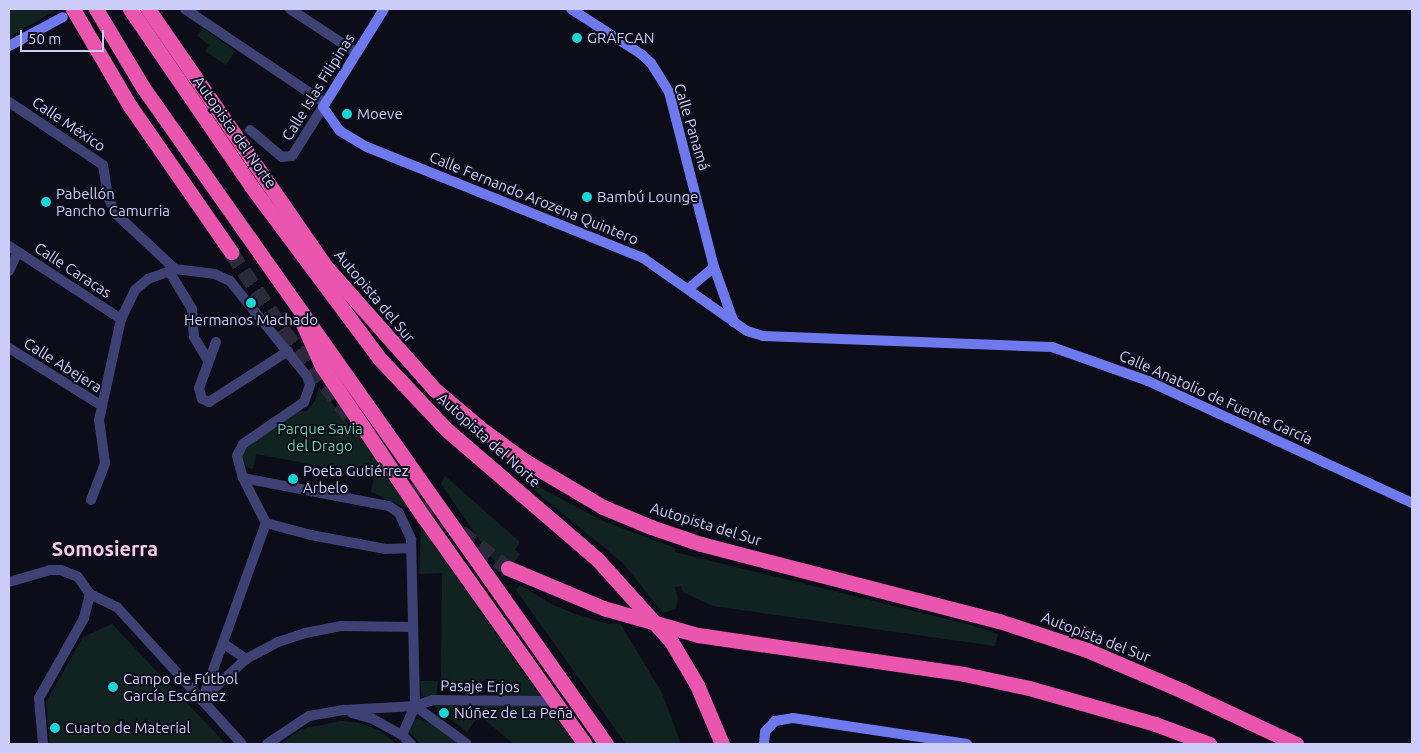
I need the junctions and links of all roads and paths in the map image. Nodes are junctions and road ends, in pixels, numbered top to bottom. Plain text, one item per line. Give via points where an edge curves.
1 (96, 9) edge
2 (130, 9) edge
3 (140, 9) edge
4 (148, 9) edge
5 (156, 9) edge
6 (185, 9) edge
7 (290, 9) edge
8 (384, 9) edge
9 (571, 9) edge
10 (68, 13) edge
11 (168, 39) junction
12 (9, 46) edge
13 (357, 53) junction
14 (9, 102) edge
15 (324, 105) junction
16 (250, 130) dead end
17 (9, 246) edge
18 (18, 252) junction
19 (231, 252) tunnel mouth
20 (714, 267) junction
21 (327, 268) junction
22 (172, 270) junction
23 (9, 271) edge
24 (688, 289) junction
25 (288, 290) junction
26 (121, 319) junction
27 (734, 323) junction
28 (216, 342) dead end
29 (9, 348) edge
30 (288, 351) junction
31 (208, 360) junction
32 (400, 379) junction
33 (102, 406) junction
34 (243, 478) junction
35 (91, 500) dead end
36 (1412, 503) edge
37 (266, 523) junction
38 (411, 548) junction
39 (508, 568) tunnel mouth
40 (9, 582) edge
41 (90, 594) junction
42 (412, 627) junction
43 (224, 644) junction
44 (246, 659) junction
45 (202, 701) junction
46 (546, 701) dead end
47 (415, 706) junction
48 (344, 710) junction
49 (402, 735) junction
50 (44, 744) edge
51 (242, 744) edge
52 (267, 744) edge
53 (411, 744) edge
54 (467, 744) edge
55 (585, 744) edge
56 (606, 744) edge
57 (722, 744) edge
58 (764, 744) edge
59 (967, 744) edge
60 (1209, 744) edge
61 (1296, 744) edge

1 - 25 highway via 142,86
2 - 32 highway, Autopista del Norte via 250,186 350,322
3 - 11 highway
4 - 11 highway
5 - 11 highway
6 - 15 street
7 - 13 street
8 - 13 street, Calle Islas Filipinas
9 - 20 street, Calle Panamá via 641,54 652,64 669,92
10 - 12 street
10 - 19 highway
11 - 21 highway, Autopista del Sur
13 - 15 street, Calle Islas Filipinas
14 - 22 street, Calle México via 103,165 108,198 116,214
15 - 16 street, Calle Islas Filipinas via 292,156 282,157
15 - 24 street, Calle Fernando Arozena Quintero via 340,131 367,147 643,258
17 - 18 street, Calle Caracas
18 - 23 street
18 - 26 street, Calle Caracas
20 - 24 street
20 - 27 street, Calle Panamá
21 - 32 highway via 347,302 386,352
21 - 61 highway, Autopista del Sur via 399,352 480,428 532,466 603,507 701,544 915,597 1087,650
22 - 26 street via 148,279 135,290
22 - 30 street via 215,274 230,280
22 - 31 street, Calle México via 192,308 194,338
24 - 27 street, Calle Fernando Arozena Quintero
25 - 55 highway via 322,366 425,519
25 - 56 highway
26 - 33 street
27 - 36 street, Calle Anatolio de Fuente García via 763,336 1052,348 1148,380
28 - 31 street
29 - 33 street, Calle Abejera
30 - 31 street via 209,402 202,399 199,388
30 - 34 street via 308,376 308,394 304,402 243,444 237,456
32 - 57 highway, Autopista del Norte, bridge via 447,430 598,560 671,641 697,685
33 - 35 street via 98,420 106,463
34 - 37 street
34 - 38 street via 389,506 399,513 408,527
37 - 38 street via 386,549
37 - 43 street
38 - 42 street
39 - 60 highway via 603,608 698,635 974,676 1155,724
40 - 41 street via 41,571 61,570 78,577
41 - 45 street via 116,607
41 - 50 street via 84,618 39,698
42 - 44 street via 342,626 305,633 278,642
42 - 47 street
43 - 44 street
43 - 45 street
44 - 45 street via 220,680
45 - 51 street
46 - 47 street, Pasaje Erjos via 433,700
47 - 48 street, Pasaje Erjos
47 - 49 street
47 - 54 street
48 - 49 street via 373,719
48 - 52 street, Pasaje Erjos via 309,716
49 - 53 street
58 - 59 street via 765,732 774,721 792,718

